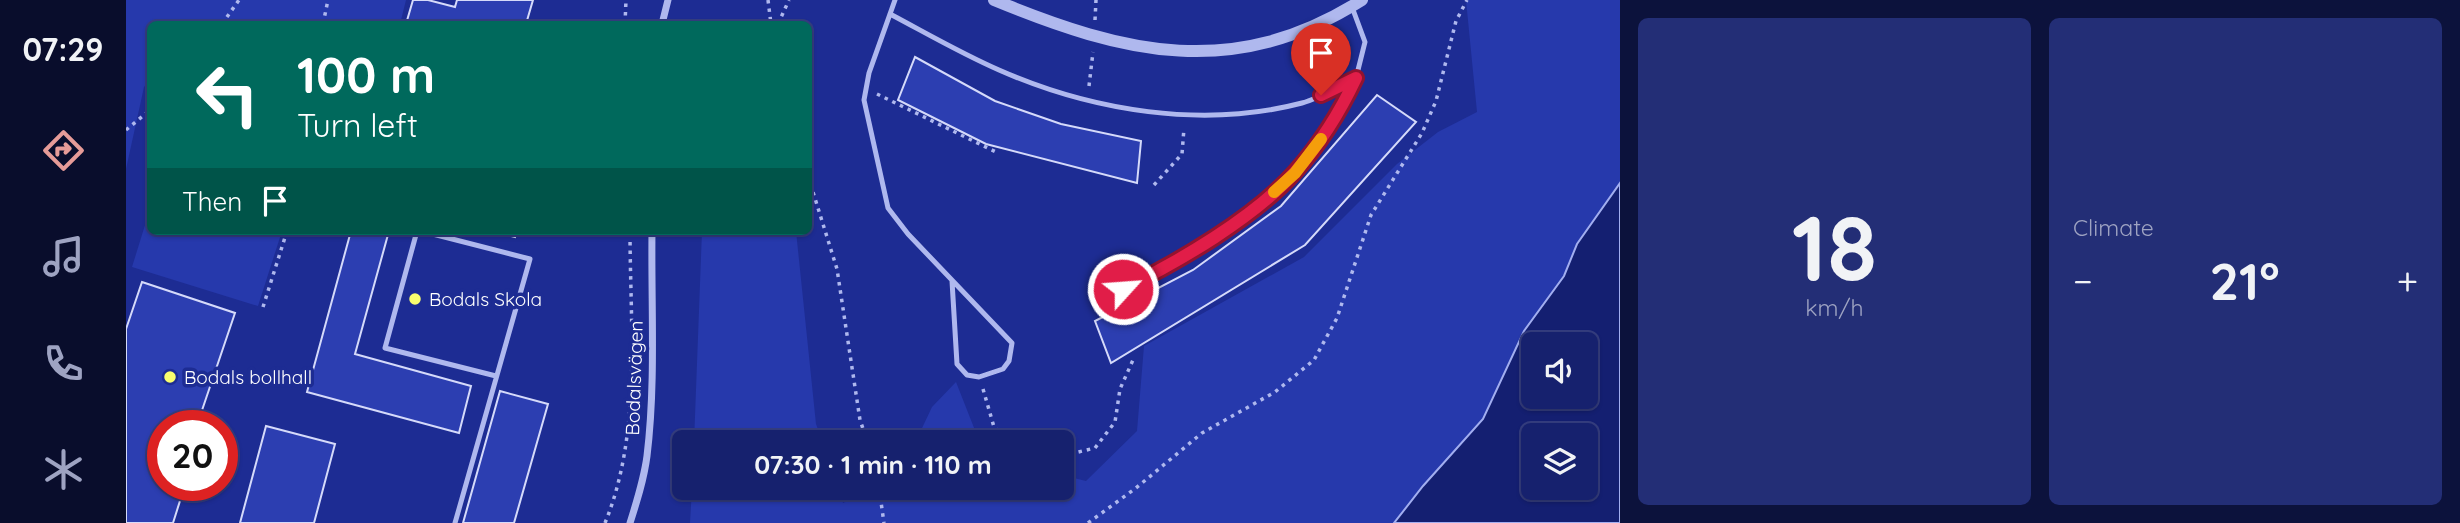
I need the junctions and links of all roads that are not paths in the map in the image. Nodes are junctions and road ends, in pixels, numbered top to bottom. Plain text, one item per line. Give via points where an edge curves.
1 (668, 0) edge
2 (895, 0) edge
3 (994, 0) edge
4 (1357, 3) edge
5 (890, 14) junction
6 (663, 21) edge
7 (1356, 78) junction
8 (418, 235) edge
9 (435, 235) edge
10 (652, 235) edge
11 (952, 281) junction
12 (1123, 289) dead end
13 (496, 376) junction
14 (455, 523) edge
15 (630, 523) edge

1 - 6 street
2 - 5 lane
3 - 4 street via 1095,37 1173,51 1208,51 1279,39
4 - 7 lane via 1365,41
5 - 7 lane via 1000,71 1088,102 1185,115 1233,114 1304,103
5 - 11 lane via 864,100 888,208
7 - 12 lane via 1332,124 1295,173 1267,199 1171,265
8 - 13 lane via 386,348
9 - 13 lane via 530,259
10 - 15 street, Bodalsvägen via 648,443
11 - 11 lane via 957,365 967,375 1003,369 1012,342
13 - 14 lane

